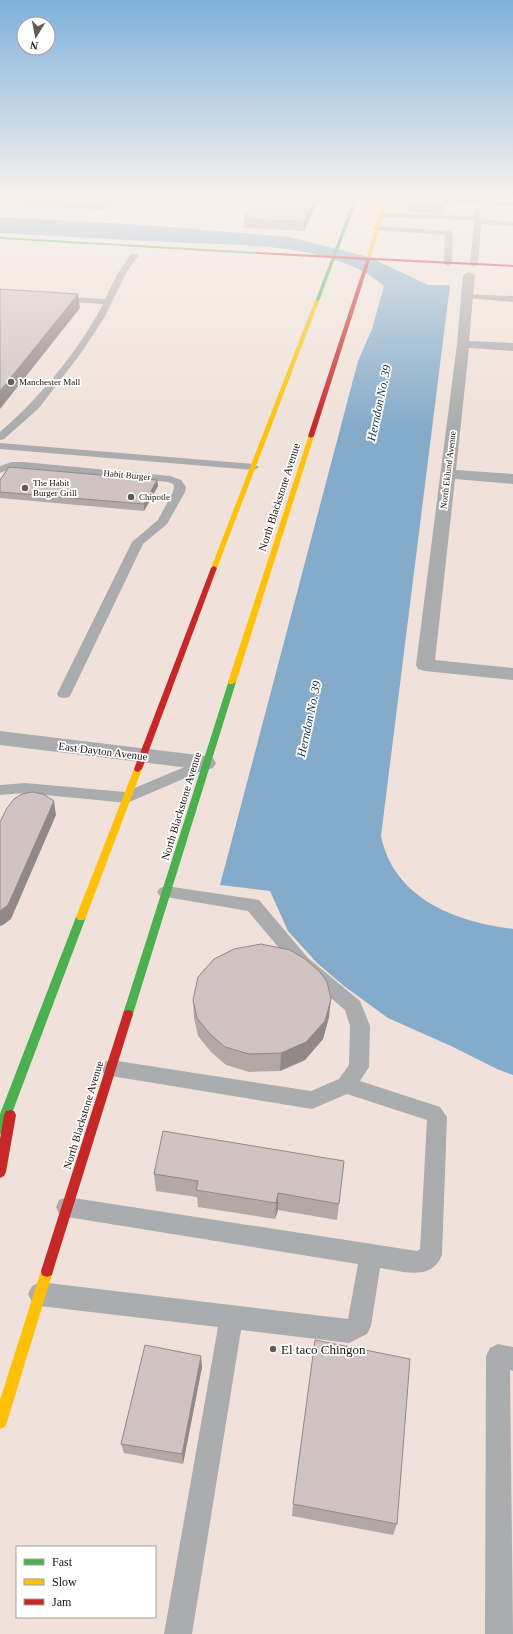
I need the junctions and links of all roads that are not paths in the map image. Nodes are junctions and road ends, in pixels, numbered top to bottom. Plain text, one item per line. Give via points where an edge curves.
1 (121, 274) edge
2 (331, 274) edge
3 (363, 274) edge
4 (470, 274) edge
5 (468, 296) junction
6 (45, 297) edge
7 (513, 299) edge
8 (109, 302) junction
9 (463, 344) junction
10 (513, 347) edge
11 (0, 437) edge
12 (0, 446) edge
13 (254, 467) junction
14 (0, 470) edge
15 (448, 474) junction
16 (513, 479) edge
17 (513, 674) edge
18 (64, 694) dead end
19 (0, 738) edge
20 (144, 756) junction
21 (206, 763) junction
22 (0, 790) edge
23 (127, 798) junction
24 (166, 892) junction
25 (110, 1068) junction
26 (346, 1085) junction
27 (14, 1092) junction
28 (0, 1130) edge
29 (0, 1172) edge
30 (67, 1206) junction
31 (371, 1255) junction
32 (40, 1294) junction
33 (231, 1317) junction
34 (513, 1359) edge
35 (0, 1422) edge
36 (178, 1634) edge
37 (499, 1634) edge

1 - 8 lane
2 - 13 main road
3 - 21 main road, North Blackstone Avenue
4 - 5 street, North Eklund Avenue
5 - 7 lane
5 - 9 street, North Eklund Avenue
6 - 8 lane
8 - 11 lane via 90,334 35,406
9 - 10 street
9 - 15 street, North Eklund Avenue
12 - 13 lane
13 - 20 main road
14 - 18 lane, Habit Burger via 3,467 24,465 170,479 177,482 180,487 163,522 138,542
15 - 16 street
15 - 17 street, North Eklund Avenue via 425,666
19 - 20 street, East Dayton Avenue
20 - 21 street, East Dayton Avenue
20 - 23 main road
21 - 23 lane
21 - 24 main road, North Blackstone Avenue
22 - 23 lane via 25,788
23 - 27 main road
24 - 25 main road, North Blackstone Avenue
24 - 26 lane via 253,905 302,963 353,1006 360,1026 359,1067
25 - 26 lane via 312,1100
25 - 30 main road, North Blackstone Avenue
26 - 31 lane via 433,1113 437,1117 431,1255 420,1263
27 - 28 main road
27 - 29 main road
30 - 31 lane
30 - 32 main road, North Blackstone Avenue
31 - 33 lane via 359,1326 349,1331
32 - 33 lane
32 - 35 main road, North Blackstone Avenue
33 - 36 lane
34 - 37 lane via 498,1356

